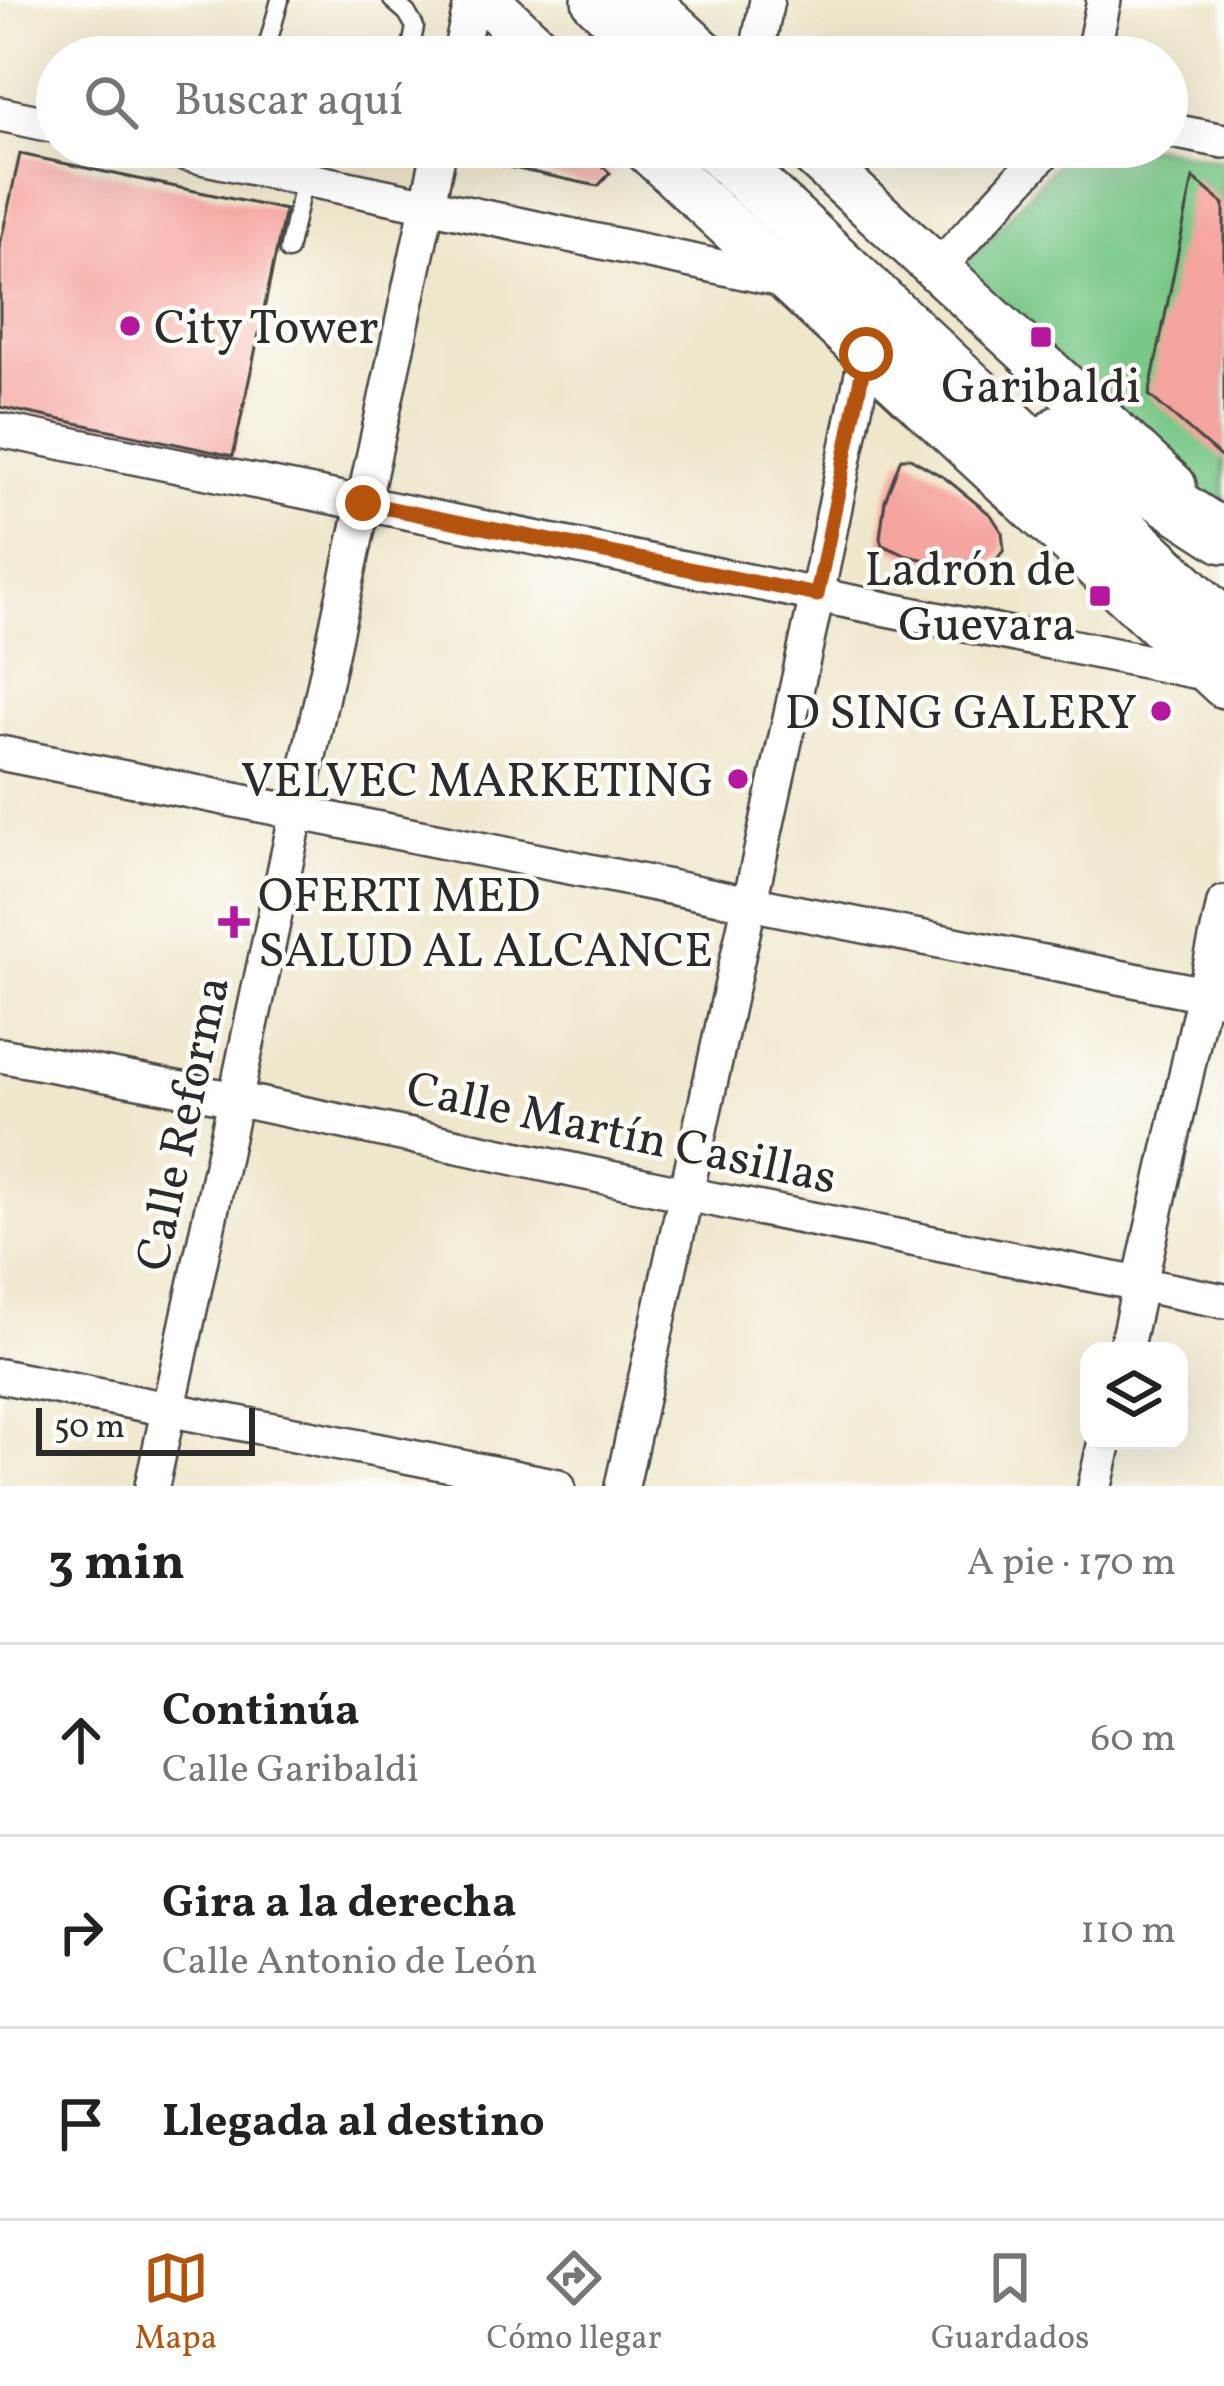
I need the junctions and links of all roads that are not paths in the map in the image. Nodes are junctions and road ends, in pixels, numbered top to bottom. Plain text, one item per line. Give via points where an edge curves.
1 (280, 0) edge
2 (392, 0) edge
3 (472, 0) edge
4 (486, 0) edge
5 (559, 0) edge
6 (598, 0) edge
7 (646, 0) edge
8 (767, 0) edge
9 (1103, 0) edge
10 (270, 36) edge
11 (415, 36) edge
12 (464, 36) edge
13 (525, 36) edge
14 (598, 36) edge
15 (637, 36) edge
16 (685, 36) edge
17 (760, 36) edge
18 (1096, 36) edge
19 (0, 114) edge
20 (36, 122) edge
21 (1188, 134) edge
22 (1224, 141) edge
23 (252, 168) edge
24 (435, 168) edge
25 (666, 168) edge
26 (736, 168) edge
27 (779, 168) edge
28 (828, 168) edge
29 (1030, 168) edge
30 (304, 179) junction
31 (427, 204) junction
32 (289, 251) dead end
33 (937, 269) junction
34 (788, 282) junction
35 (866, 354) junction
36 (0, 430) edge
37 (1061, 430) junction
38 (363, 503) junction
39 (1224, 535) edge
40 (1224, 581) edge
41 (817, 595) junction
42 (1220, 662) edge
43 (0, 753) edge
44 (297, 813) junction
45 (750, 903) junction
46 (1224, 903) edge
47 (1214, 996) edge
48 (0, 1055) edge
49 (235, 1099) junction
50 (686, 1195) junction
51 (1140, 1285) junction
52 (1224, 1301) edge
53 (1127, 1342) edge
54 (0, 1376) edge
55 (168, 1409) junction
56 (1104, 1450) edge
57 (152, 1486) edge
58 (558, 1486) edge
59 (622, 1486) edge
60 (1096, 1486) edge

1 - 10 lane
2 - 11 lane via 413,19
3 - 12 street
4 - 13 main road
5 - 14 main road
6 - 15 main road
7 - 16 main road
8 - 17 street
9 - 18 street
19 - 20 street
21 - 22 street
23 - 30 street
24 - 31 street, Calle Reforma
25 - 34 main road
26 - 42 main road
27 - 37 main road
28 - 33 main road
29 - 33 street
30 - 31 street
30 - 32 lane
31 - 34 street
31 - 38 street, Calle Reforma
33 - 39 main road
34 - 35 main road
35 - 41 street
35 - 42 main road
36 - 38 street
37 - 39 main road
37 - 40 main road
38 - 41 street
38 - 44 street, Calle Reforma
41 - 42 street
41 - 45 street
43 - 44 street
44 - 45 street
44 - 49 street, Calle Reforma
45 - 47 street
45 - 50 street
46 - 47 street
47 - 51 street
48 - 49 street, Calle Martín Casillas
49 - 50 street, Calle Martín Casillas
49 - 55 street, Calle Reforma
50 - 51 street, Calle Martín Casillas
50 - 59 street
51 - 52 street, Calle Martín Casillas
51 - 53 street
54 - 55 street
55 - 57 street, Calle Reforma
55 - 58 street
56 - 60 street

